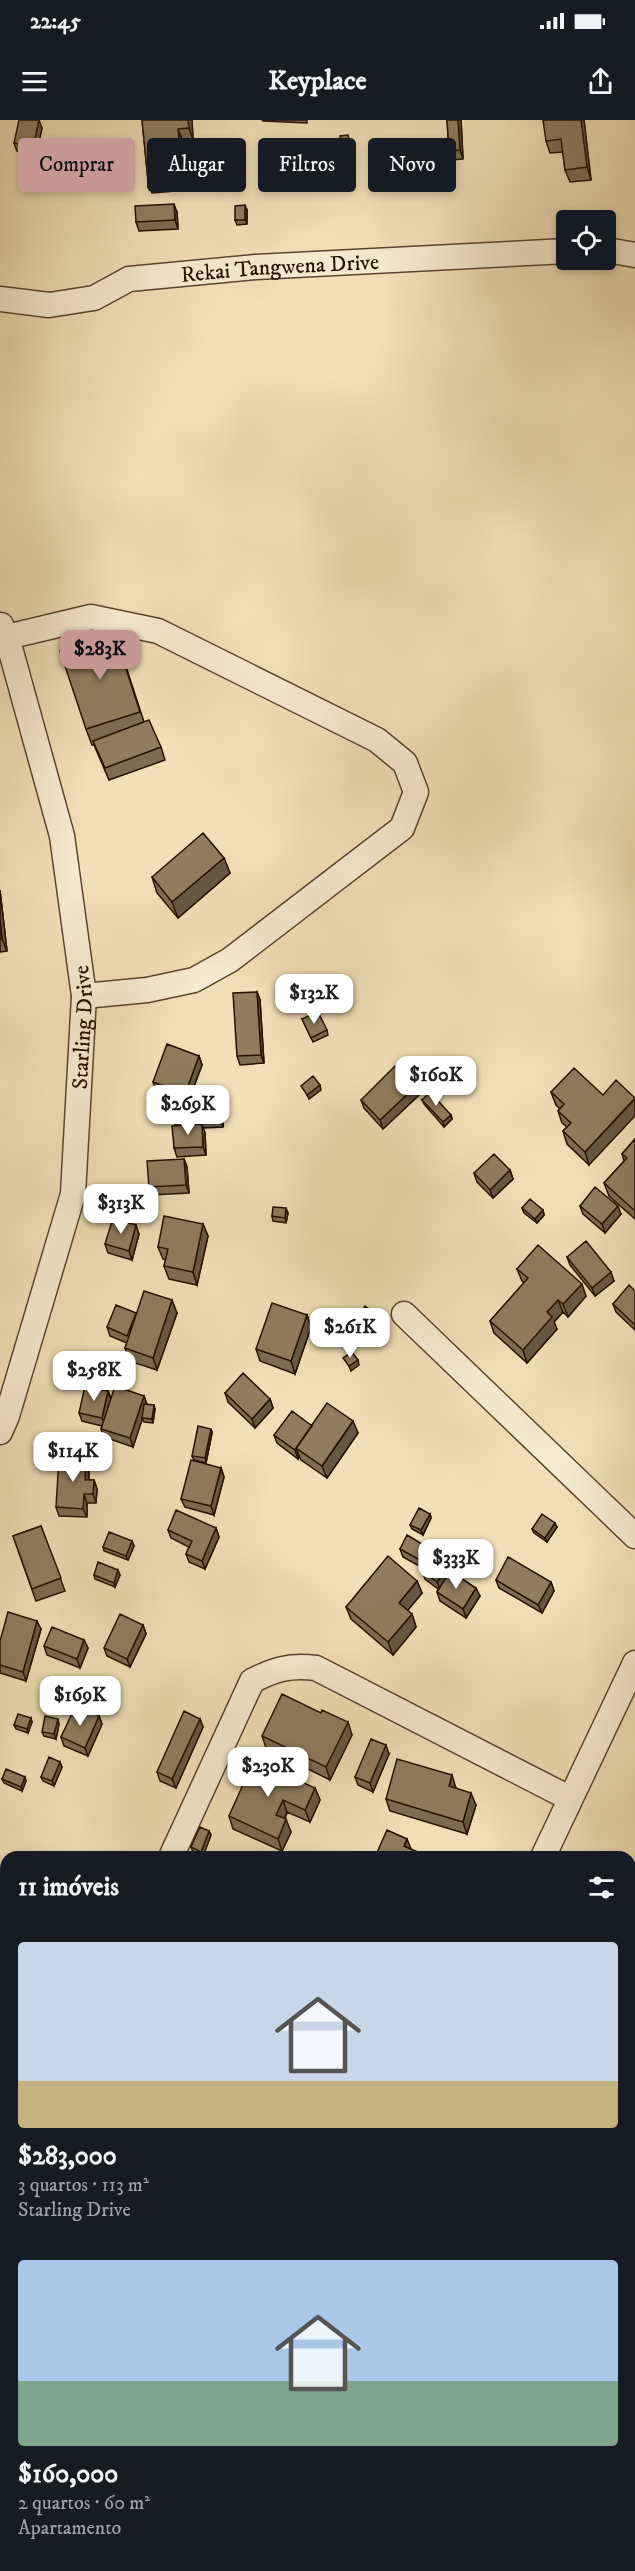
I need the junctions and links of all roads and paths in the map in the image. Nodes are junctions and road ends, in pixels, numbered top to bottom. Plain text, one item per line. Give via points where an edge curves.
1 (556, 252) edge
2 (616, 252) edge
3 (635, 255) edge
4 (0, 299) edge
5 (4, 630) edge
6 (84, 996) junction
7 (404, 1314) dead end
8 (2, 1420) edge
9 (635, 1536) edge
10 (635, 1663) edge
11 (569, 1798) junction
12 (174, 1851) edge
13 (546, 1851) edge

1 - 4 street, Rekai Tangwena Drive via 256,267 129,279 94,298 49,305
2 - 3 street
5 - 6 street, Starling Drive via 62,836
5 - 6 street via 91,617 158,631 377,740 405,763 416,792 402,828 230,960 194,980 147,990
6 - 8 street, Starling Drive via 73,1194
7 - 9 street
10 - 11 street
11 - 12 street via 316,1668 292,1665 252,1681
11 - 13 street

